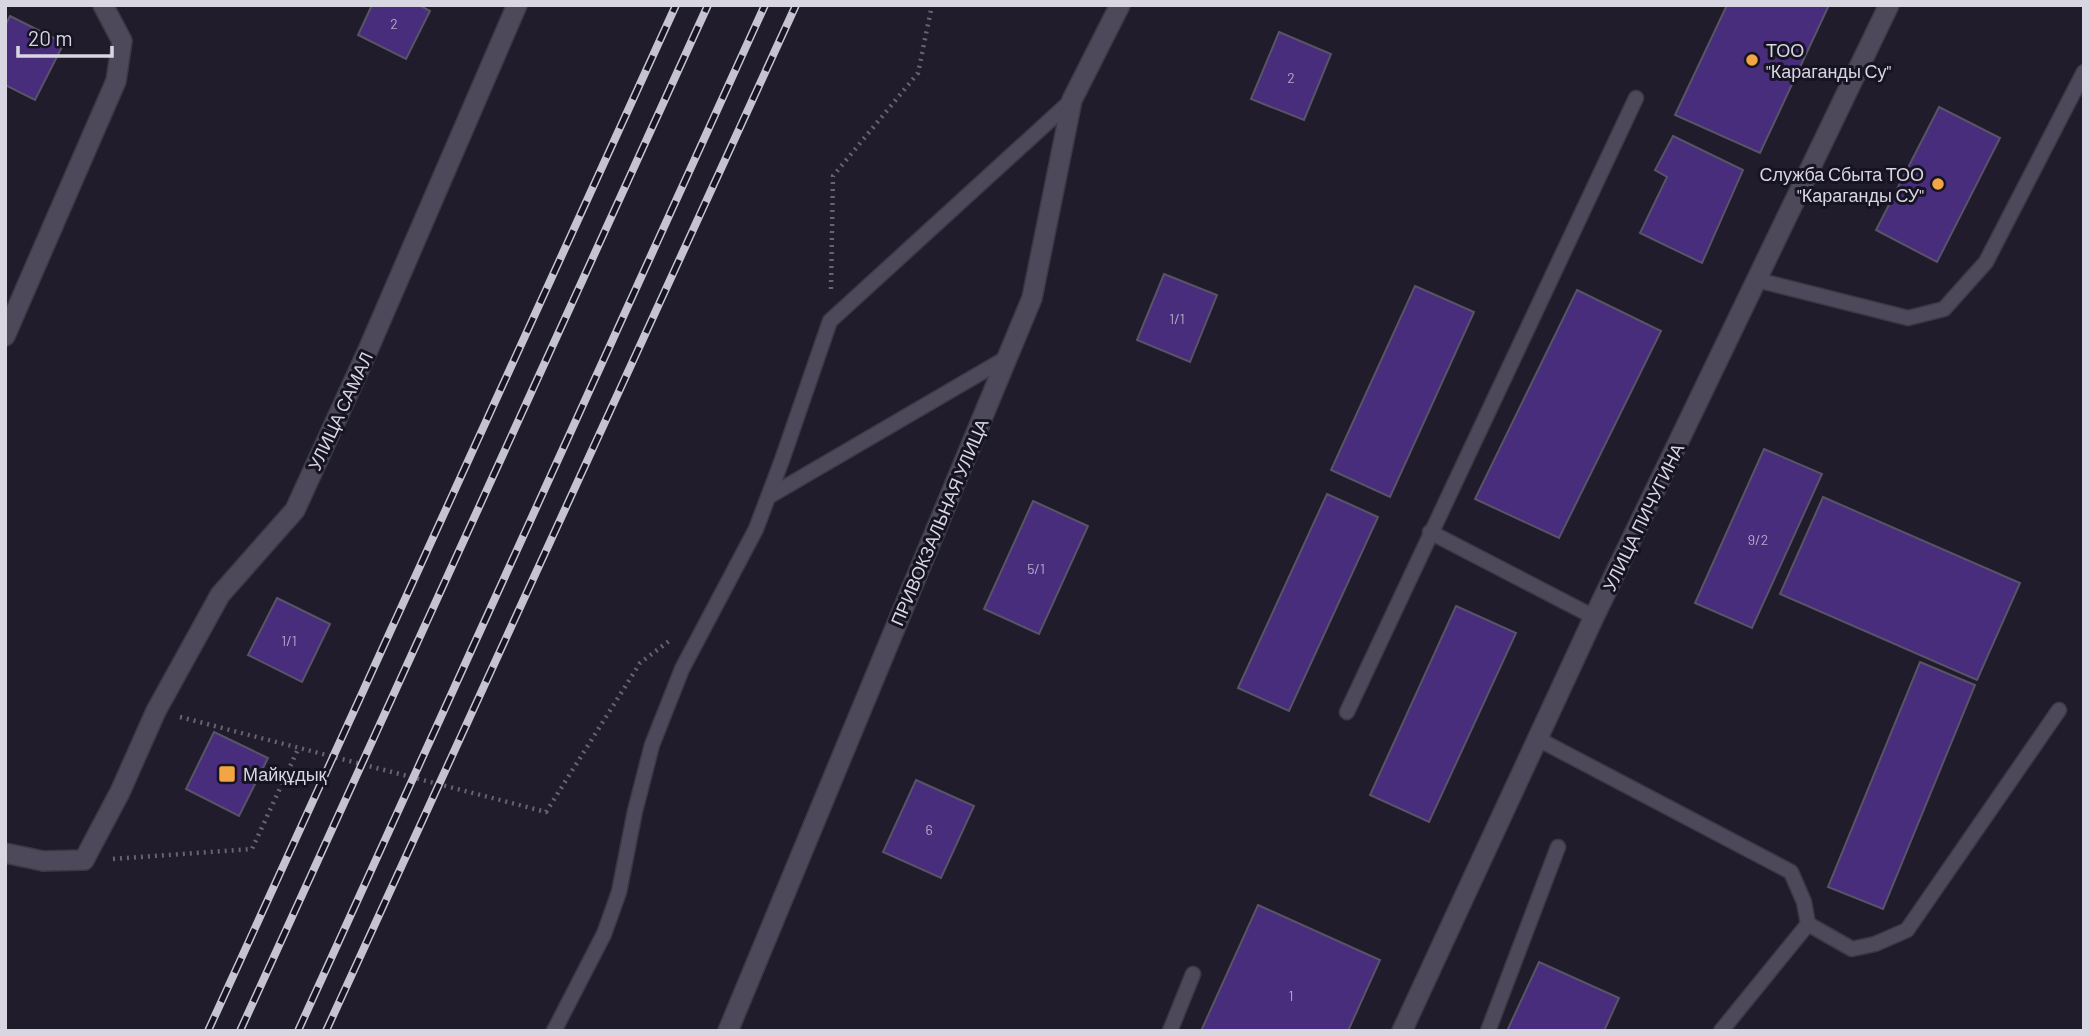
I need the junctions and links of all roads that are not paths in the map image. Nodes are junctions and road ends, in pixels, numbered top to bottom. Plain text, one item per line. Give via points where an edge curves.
1 (103, 5) edge
2 (517, 5) edge
3 (1120, 5) edge
4 (1889, 5) edge
5 (2084, 72) edge
6 (1636, 98) dead end
7 (1072, 100) junction
8 (1757, 280) junction
9 (5, 336) edge
10 (1008, 357) junction
11 (768, 497) junction
12 (1430, 532) junction
13 (1594, 617) junction
14 (2059, 710) dead end
15 (1348, 712) dead end
16 (1538, 739) junction
17 (1558, 847) dead end
18 (5, 853) edge
19 (1808, 924) junction
20 (1193, 974) dead end
21 (559, 1029) edge
22 (728, 1031) edge
23 (1170, 1031) edge
24 (1402, 1031) edge
25 (1488, 1031) edge
26 (1721, 1031) edge

1 - 9 street via 122,41 116,81
2 - 18 street, УЛИЦА САМАЛ via 295,510 220,595 156,711 84,860 43,861
3 - 7 street, ПРИВОКЗАЛЬНАЯ УЛИЦА
4 - 8 street, УЛИЦА ПИЧУГИНА
5 - 8 lane via 1986,262 1944,309 1909,318
6 - 12 lane
7 - 10 street, ПРИВОКЗАЛЬНАЯ УЛИЦА via 1032,298
7 - 11 lane via 830,321
8 - 13 street, УЛИЦА ПИЧУГИНА
10 - 11 lane
10 - 22 street, ПРИВОКЗАЛЬНАЯ УЛИЦА
11 - 21 lane via 756,529 682,669 652,745 619,892
12 - 13 lane
12 - 15 lane
13 - 16 street, УЛИЦА ПИЧУГИНА
14 - 19 lane via 1907,930 1852,949
16 - 19 lane via 1791,872
16 - 24 street, УЛИЦА ПИЧУГИНА
17 - 25 lane
19 - 26 lane
20 - 23 lane

